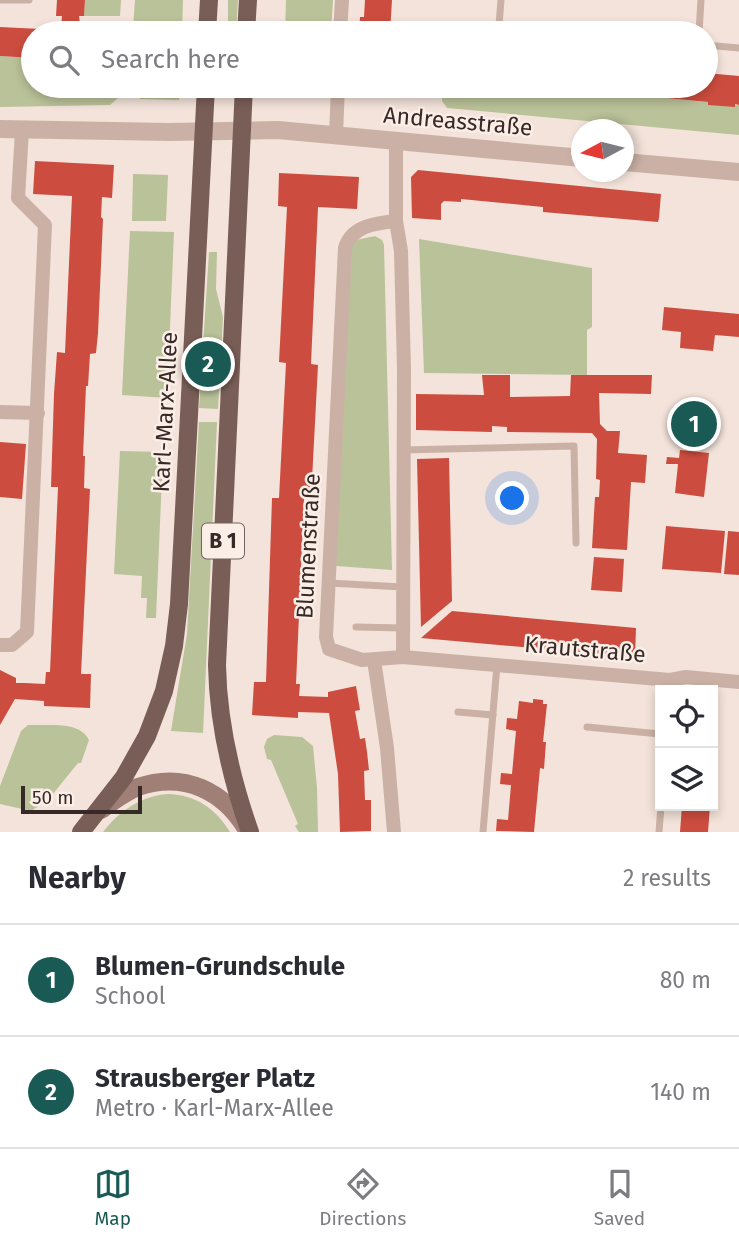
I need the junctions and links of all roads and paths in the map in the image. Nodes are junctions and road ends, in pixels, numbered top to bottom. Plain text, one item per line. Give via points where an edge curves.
1 (0, 0) edge
2 (29, 0) edge
3 (209, 0) edge
4 (248, 0) edge
5 (342, 0) edge
6 (701, 0) edge
7 (500, 2) edge
8 (208, 21) edge
9 (247, 21) edge
10 (341, 21) edge
11 (499, 21) edge
12 (700, 21) edge
13 (718, 46) edge
14 (739, 48) edge
15 (205, 98) edge
16 (243, 98) edge
17 (337, 98) edge
18 (0, 129) edge
19 (242, 129) junction
20 (22, 130) junction
21 (203, 131) junction
22 (335, 135) junction
23 (396, 140) junction
24 (571, 157) edge
25 (634, 163) edge
26 (739, 172) edge
27 (396, 221) junction
28 (0, 412) edge
29 (38, 413) junction
30 (402, 450) junction
31 (576, 543) dead end
32 (329, 583) junction
33 (402, 587) junction
34 (356, 627) dead end
35 (403, 628) junction
36 (0, 645) edge
37 (403, 657) junction
38 (374, 660) junction
39 (497, 664) junction
40 (739, 682) edge
41 (669, 685) edge
42 (458, 712) dead end
43 (493, 715) junction
44 (587, 727) dead end
45 (655, 734) edge
46 (100, 810) junction
47 (661, 811) edge
48 (80, 829) edge
49 (249, 832) edge
50 (394, 832) edge
51 (483, 832) edge
52 (659, 832) edge

1 - 2 lane
3 - 8 main road
4 - 9 main road
5 - 10 street
6 - 12 lane
7 - 11 lane
13 - 14 lane
15 - 21 main road, Karl-Marx-Allee / B 1
16 - 19 main road, B 1
17 - 22 street
18 - 20 street, Andreasstraße
19 - 21 street, Andreasstraße
19 - 22 street, Andreasstraße
19 - 49 main road, B 1 via 218,635 220,711
20 - 21 street, Andreasstraße
20 - 29 street via 18,198 45,225
21 - 46 main road, Karl-Marx-Allee / B 1 via 177,625 164,691 147,736
22 - 23 street, Andreasstraße
23 - 24 street, Andreasstraße
23 - 27 street
25 - 26 street
27 - 30 street via 402,281
27 - 32 street, Blumenstraße via 354,232 345,248
28 - 29 street
29 - 36 street via 27,632 12,645
30 - 31 lane via 574,446
30 - 33 street
32 - 33 lane
32 - 38 street, Blumenstraße via 329,649
33 - 35 street
34 - 35 lane
35 - 37 street
37 - 38 street, Blumenstraße
37 - 39 street, Krautstraße
38 - 50 street
39 - 41 street, Krautstraße
39 - 43 lane, Krautstraße
40 - 41 street, Krautstraße via 686,677
42 - 43 lane
43 - 51 lane, Krautstraße
44 - 45 lane
46 - 48 main road, B 1
46 - 49 main road via 136,788 184,781 226,802
47 - 52 lane

